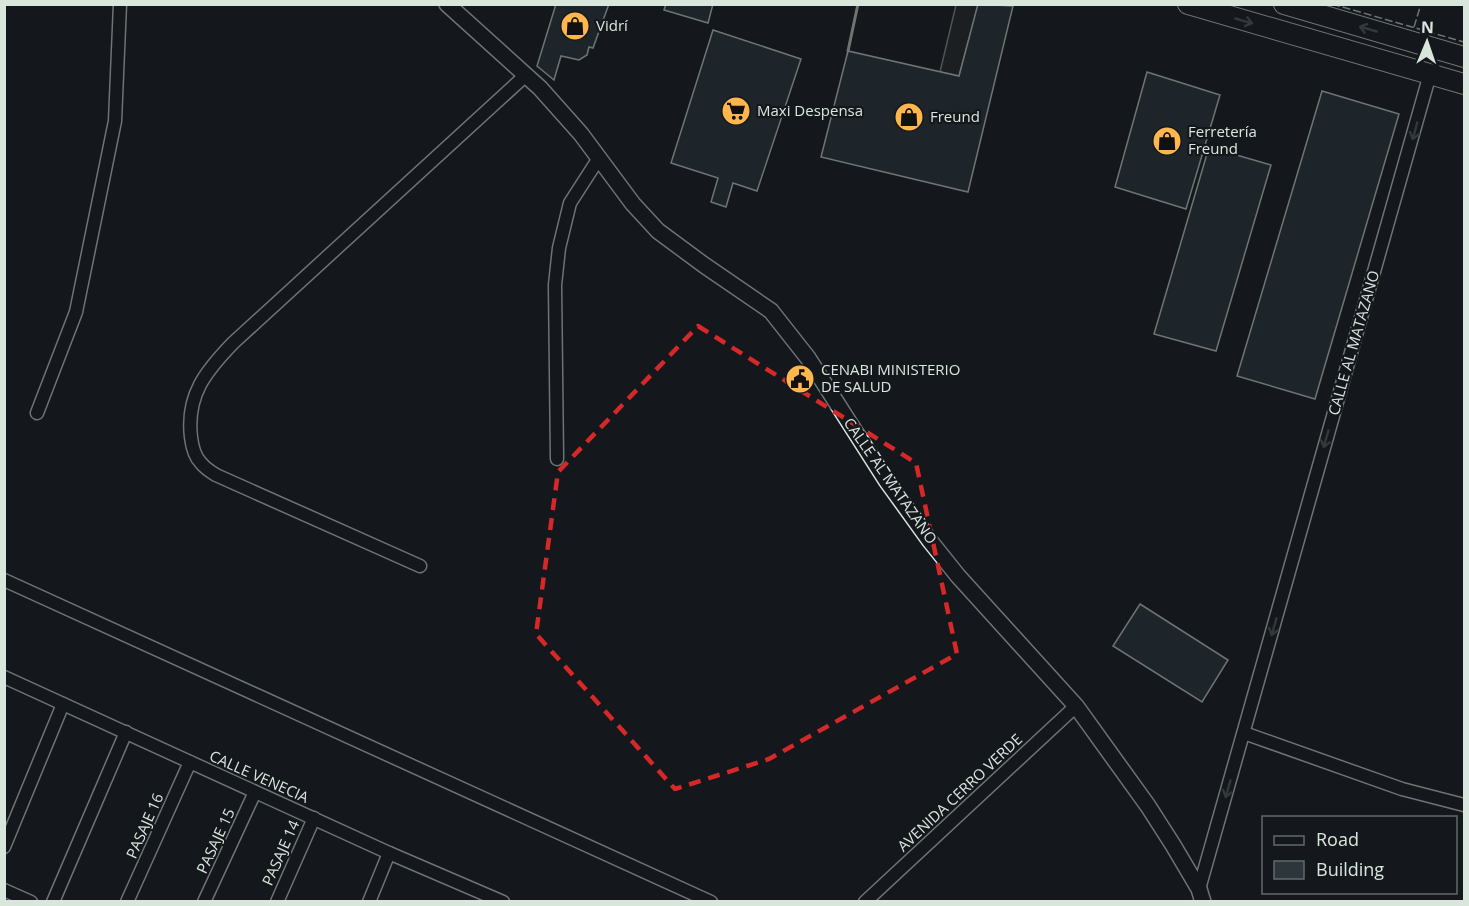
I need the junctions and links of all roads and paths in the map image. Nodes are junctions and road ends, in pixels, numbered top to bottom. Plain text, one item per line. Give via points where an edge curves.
1 (120, 4) edge
2 (447, 4) edge
3 (1188, 4) edge
4 (1284, 4) edge
5 (1464, 57) edge
6 (1464, 66) edge
7 (1430, 74) junction
8 (526, 75) junction
9 (1464, 84) edge
10 (599, 158) junction
11 (37, 413) dead end
12 (557, 459) dead end
13 (420, 566) dead end
14 (4, 580) edge
15 (5, 679) edge
16 (63, 704) junction
17 (1076, 706) junction
18 (126, 732) junction
19 (1244, 733) junction
20 (190, 762) junction
21 (255, 792) junction
22 (1464, 806) edge
23 (314, 818) junction
24 (4, 847) edge
25 (389, 853) junction
26 (4, 890) edge
27 (1201, 896) edge
28 (31, 902) edge
29 (53, 902) edge
30 (127, 902) edge
31 (204, 902) edge
32 (277, 902) edge
33 (369, 902) edge
34 (503, 902) edge
35 (711, 902) edge
36 (865, 902) edge

1 - 11 street via 115,121 76,312
2 - 8 street, CALLE AL MATAZANO
3 -> 7 highway
5 -> 4 highway
6 - 7 highway via 1441,64
7 - 9 highway
7 -> 19 street, CALLE AL MATAZANO
8 - 10 street, CALLE AL MATAZANO
8 - 13 street via 233,343 211,365 191,409 192,446 201,463 216,475
10 - 12 street via 570,203 559,248 555,285
10 - 17 street, CALLE AL MATAZANO via 658,231 771,311 808,358 930,541
14 - 35 street
15 - 16 street, CALLE VENECIA
16 - 18 street, CALLE VENECIA
16 - 24 street
17 - 27 street, CALLE AL MATAZANO via 1148,806
17 - 36 street, AVENIDA CERRO VERDE
18 - 20 street, CALLE VENECIA
18 - 29 street
19 - 22 street via 1402,789
19 -> 27 street, CALLE AL MATAZANO
20 - 21 street, CALLE VENECIA
20 - 30 street, PASAJE 16
21 - 23 street, CALLE VENECIA
21 - 31 street, PASAJE 15
23 - 25 street, CALLE VENECIA
23 - 32 street, PASAJE 14
25 - 33 street
25 - 34 street, CALLE VENECIA
26 - 28 street

